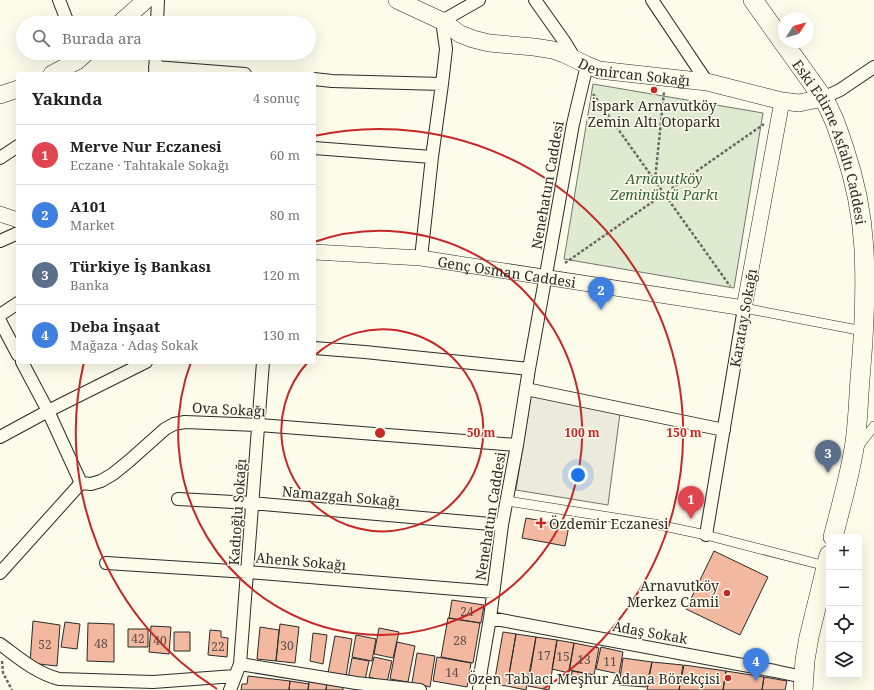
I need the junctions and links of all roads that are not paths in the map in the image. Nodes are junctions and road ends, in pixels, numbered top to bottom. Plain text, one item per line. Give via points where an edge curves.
1 (59, 0) edge
2 (146, 0) edge
3 (158, 0) edge
4 (397, 0) edge
5 (479, 0) edge
6 (535, 0) edge
7 (652, 0) edge
8 (753, 0) edge
9 (65, 16) edge
10 (128, 16) edge
11 (157, 16) edge
12 (442, 22) junction
13 (78, 60) edge
14 (156, 60) edge
15 (874, 67) edge
16 (582, 68) junction
17 (155, 71) edge
18 (56, 72) edge
19 (185, 72) edge
20 (316, 79) edge
21 (707, 82) junction
22 (442, 84) junction
23 (16, 90) edge
24 (0, 95) edge
25 (823, 98) junction
26 (781, 108) junction
27 (16, 147) edge
28 (316, 148) edge
29 (432, 157) junction
30 (0, 158) edge
31 (0, 214) edge
32 (16, 219) edge
33 (16, 234) edge
34 (0, 242) edge
35 (316, 252) edge
36 (421, 258) junction
37 (546, 277) junction
38 (16, 304) edge
39 (744, 308) junction
40 (0, 315) edge
41 (0, 321) edge
42 (863, 331) junction
43 (316, 348) edge
44 (16, 351) edge
45 (23, 364) edge
46 (142, 364) edge
47 (263, 364) edge
48 (529, 369) junction
49 (526, 389) junction
50 (48, 411) junction
51 (259, 425) junction
52 (874, 426) edge
53 (724, 430) junction
54 (0, 437) edge
55 (517, 445) junction
56 (853, 454) junction
57 (81, 483) junction
58 (178, 499) dead end
59 (507, 500) junction
60 (252, 502) junction
61 (502, 525) junction
62 (834, 534) edge
63 (706, 535) junction
64 (826, 560) edge
65 (106, 563) dead end
66 (826, 568) edge
67 (248, 572) junction
68 (0, 573) edge
69 (493, 592) junction
70 (490, 618) junction
71 (0, 644) edge
72 (240, 664) junction
73 (235, 676) junction
74 (803, 684) edge
75 (356, 686) edge
76 (230, 690) edge
77 (420, 690) edge
78 (479, 690) edge

1 - 9 street
2 - 10 main road
3 - 11 street
4 - 12 main road, Demircan Sokağı
5 - 12 street
6 - 16 street
7 - 21 street
8 - 25 main road, Eski Edirne Asfaltı Caddesi
12 - 16 main road, Demircan Sokağı via 460,34 489,43 553,50 564,54
12 - 22 street via 446,49
13 - 18 main road
14 - 17 street
15 - 25 street, Demircan Sokağı
16 - 21 main road, Demircan Sokağı
16 - 37 street, Nenehatun Caddesi
17 - 19 street
20 - 22 street
21 - 26 main road, Demircan Sokağı
22 - 29 street
23 - 24 main road
25 - 26 main road, Demircan Sokağı
25 - 42 main road, Eski Edirne Asfaltı Caddesi via 836,122 856,189 864,248
26 - 39 street, Karatay Sokağı
27 - 30 street
28 - 29 street
29 - 36 street
31 - 32 street
33 - 34 street
35 - 36 street, Genç Osman Caddesi
36 - 37 street, Genç Osman Caddesi
37 - 39 street, Genç Osman Caddesi
37 - 48 street, Nenehatun Caddesi
38 - 40 street
39 - 42 street, Genç Osman Caddesi
39 - 53 street, Karatay Sokağı
41 - 44 street
42 - 56 main road, Eski Edirne Asfaltı Caddesi
43 - 48 street
45 - 50 street
46 - 50 street
47 - 51 street, Kadıoğlu Sokağı
48 - 49 street, Nenehatun Caddesi
49 - 53 street
49 - 55 street, Nenehatun Caddesi
50 - 54 street
50 - 57 street
51 - 55 street, Ova Sokağı
51 - 57 street, Ova Sokağı via 185,422 174,424 165,428 113,474 91,484
51 - 60 street, Kadıoğlu Sokağı
52 - 56 street
53 - 63 street, Karatay Sokağı
55 - 59 street, Nenehatun Caddesi
56 - 62 main road, Eski Edirne Asfaltı Caddesi
57 - 68 street
58 - 60 street, Namazgah Sokağı
59 - 61 street, Nenehatun Caddesi
59 - 63 street
60 - 61 street, Namazgah Sokağı
60 - 67 street, Kadıoğlu Sokağı
61 - 69 street, Nenehatun Caddesi
63 - 64 street
65 - 67 street, Ahenk Sokağı
66 - 74 main road via 809,637
67 - 69 street, Ahenk Sokağı
67 - 72 street, Kadıoğlu Sokağı
69 - 70 street, Nenehatun Caddesi
70 - 74 street, Adaş Sokak via 776,671
70 - 78 street, Nenehatun Caddesi
71 - 73 street via 38,671 59,679 153,682
72 - 73 street, Kadıoğlu Sokağı
72 - 75 street
73 - 76 street, Kadıoğlu Sokağı
75 - 77 street

